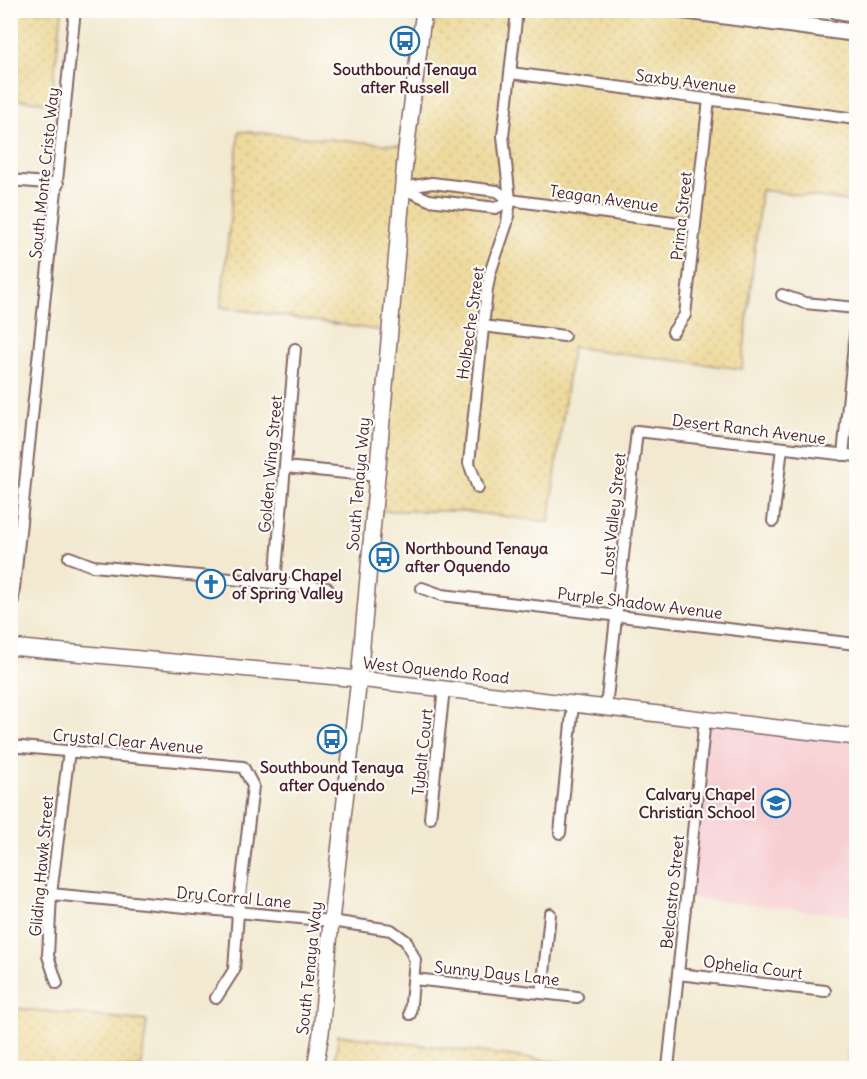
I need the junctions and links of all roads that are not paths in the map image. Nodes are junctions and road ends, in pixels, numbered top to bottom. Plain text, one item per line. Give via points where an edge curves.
1 (75, 10) edge
2 (424, 10) edge
3 (683, 10) edge
4 (837, 10) edge
5 (856, 13) edge
6 (516, 20) dead end
7 (856, 33) edge
8 (511, 73) junction
9 (709, 99) junction
10 (856, 118) edge
11 (10, 180) edge
12 (58, 184) junction
13 (403, 188) junction
14 (510, 200) junction
15 (695, 225) junction
16 (782, 295) dead end
17 (856, 308) edge
18 (856, 325) edge
19 (483, 326) junction
20 (672, 332) dead end
21 (564, 336) dead end
22 (295, 349) dead end
23 (637, 431) joint
24 (782, 447) junction
25 (843, 455) junction
26 (856, 456) edge
27 (285, 466) junction
28 (377, 476) junction
29 (478, 488) dead end
30 (773, 521) dead end
31 (69, 557) dead end
32 (275, 583) junction
33 (327, 588) dead end
34 (422, 588) dead end
35 (617, 615) junction
36 (10, 626) edge
37 (856, 644) edge
38 (10, 647) edge
39 (359, 679) junction
40 (444, 688) junction
41 (573, 704) junction
42 (606, 707) junction
43 (705, 719) junction
44 (856, 737) edge
45 (10, 746) edge
46 (69, 751) junction
47 (430, 818) dead end
48 (560, 833) dead end
49 (51, 894) junction
50 (238, 913) junction
51 (550, 914) dead end
52 (331, 921) junction
53 (678, 974) junction
54 (414, 979) junction
55 (57, 983) dead end
56 (825, 991) dead end
57 (542, 993) junction
58 (577, 997) dead end
59 (216, 998) dead end
60 (410, 1014) dead end
61 (315, 1068) edge
62 (668, 1068) edge

1 - 12 street, South Monte Cristo Way
2 - 13 street, South Tenaya Way
3 - 7 main road
4 - 5 main road
6 - 8 street, Holbeche Street
8 - 9 street, Saxby Avenue
8 - 14 street, Holbeche Street via 503,136
9 - 10 street, Saxby Avenue
9 - 15 street, Prima Street
11 - 12 street
12 - 36 street, South Monte Cristo Way
13 - 14 street, Teagan Avenue via 432,183 497,191
13 - 14 street, Teagan Avenue via 429,200 496,208
13 - 28 street, South Tenaya Way
14 - 15 street, Teagan Avenue
14 - 19 street, Holbeche Street via 507,223 490,273
15 - 20 street, Prima Street via 685,315
16 - 17 street via 805,303
18 - 25 street
19 - 21 street
19 - 29 street, Holbeche Street via 469,463
22 - 27 street, Golden Wing Street
23 - 24 street, Desert Ranch Avenue
23 - 35 street, Lost Valley Street
24 - 25 street, Desert Ranch Avenue
24 - 30 street
25 - 26 street, Desert Ranch Avenue
27 - 28 street
27 - 32 street, Golden Wing Street
28 - 39 street, South Tenaya Way
31 - 32 street via 93,566
32 - 33 street
34 - 35 street, Purple Shadow Avenue via 442,595
35 - 37 street, Purple Shadow Avenue
35 - 42 street, Lost Valley Street
38 - 39 street, West Oquendo Road
39 - 40 street, West Oquendo Road
39 - 52 street, South Tenaya Way
40 - 41 street, West Oquendo Road
40 - 47 street, Tybalt Court
41 - 42 street, West Oquendo Road
41 - 48 street
42 - 43 street, West Oquendo Road
43 - 44 street, West Oquendo Road
43 - 53 street, Belcastro Street
45 - 46 street, Crystal Clear Avenue
46 - 49 street, Gliding Hawk Street
46 - 50 street, Crystal Clear Avenue via 243,767 252,786
49 - 50 street, Dry Corral Lane
49 - 55 street, Gliding Hawk Street via 48,956
50 - 52 street, Dry Corral Lane
50 - 59 street via 234,970
51 - 57 street
52 - 54 street, Dry Corral Lane via 383,928 402,937 413,953
52 - 61 street, South Tenaya Way
53 - 56 street, Ophelia Court
53 - 62 street, Belcastro Street
54 - 57 street, Sunny Days Lane
54 - 60 street, Dry Corral Lane
57 - 58 street, Sunny Days Lane

